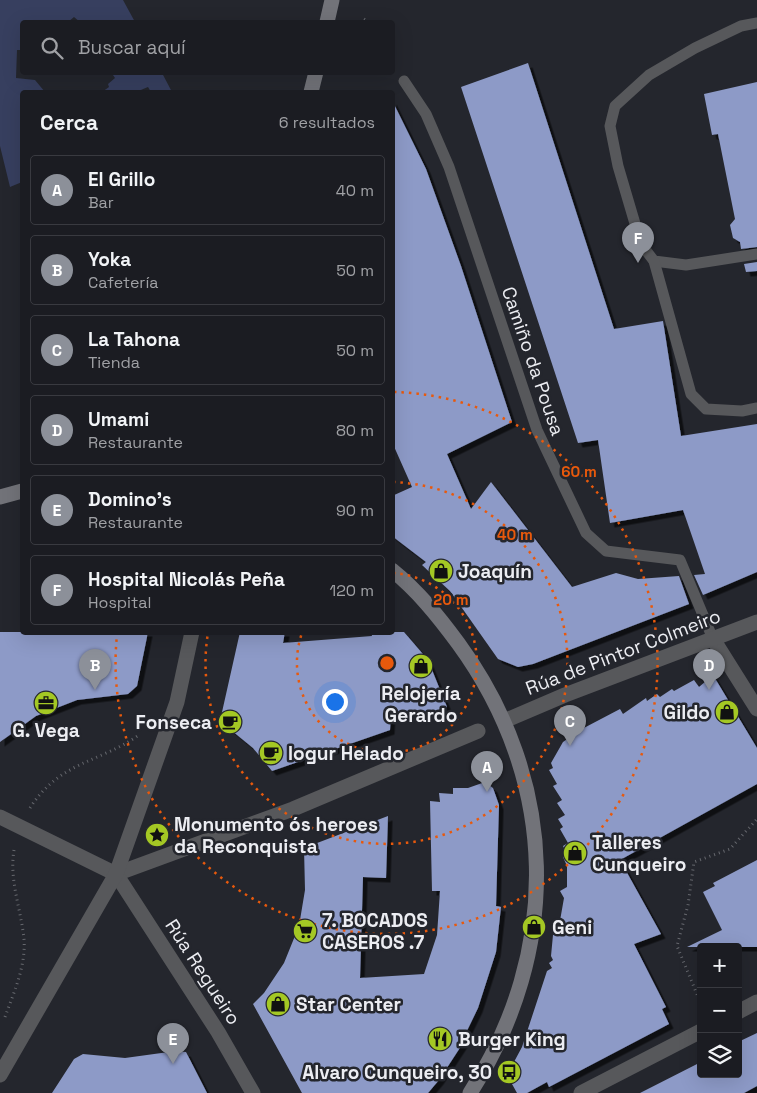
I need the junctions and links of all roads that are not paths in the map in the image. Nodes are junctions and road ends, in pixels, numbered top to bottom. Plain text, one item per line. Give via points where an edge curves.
1 (332, 0) edge
2 (327, 20) edge
3 (757, 23) edge
4 (315, 75) edge
5 (404, 81) dead end
6 (312, 90) edge
7 (757, 254) edge
8 (654, 261) junction
9 (757, 408) edge
10 (20, 492) edge
11 (0, 497) edge
12 (395, 573) edge
13 (757, 622) edge
14 (191, 635) edge
15 (713, 639) junction
16 (757, 709) edge
17 (504, 721) junction
18 (478, 731) dead end
19 (0, 817) edge
20 (116, 874) junction
21 (757, 1002) edge
22 (742, 1010) edge
23 (697, 1033) edge
24 (0, 1075) edge
25 (253, 1093) edge
26 (470, 1093) edge
27 (581, 1093) edge

1 - 2 main road
3 - 8 lane via 741,26 695,48 649,75 615,106 610,126 618,166 641,244
4 - 6 main road
5 - 15 lane, Camiño da Pousa via 426,114 448,167 536,430 586,533 606,551 680,560
7 - 8 lane via 686,265
8 - 9 lane via 691,394 706,409 742,411
10 - 11 main road
12 - 17 main road via 419,594 450,632 474,666
13 - 15 street, Rúa de Pintor Colmeiro
14 - 20 street via 177,702
15 - 16 street
15 - 17 street, Rúa de Pintor Colmeiro
17 - 26 main road via 525,778 534,835 537,891 524,976 487,1067
18 - 20 street via 293,809
19 - 20 street
20 - 24 street
20 - 25 street, Rúa Regueiro via 218,1032
21 - 22 street
23 - 27 street

